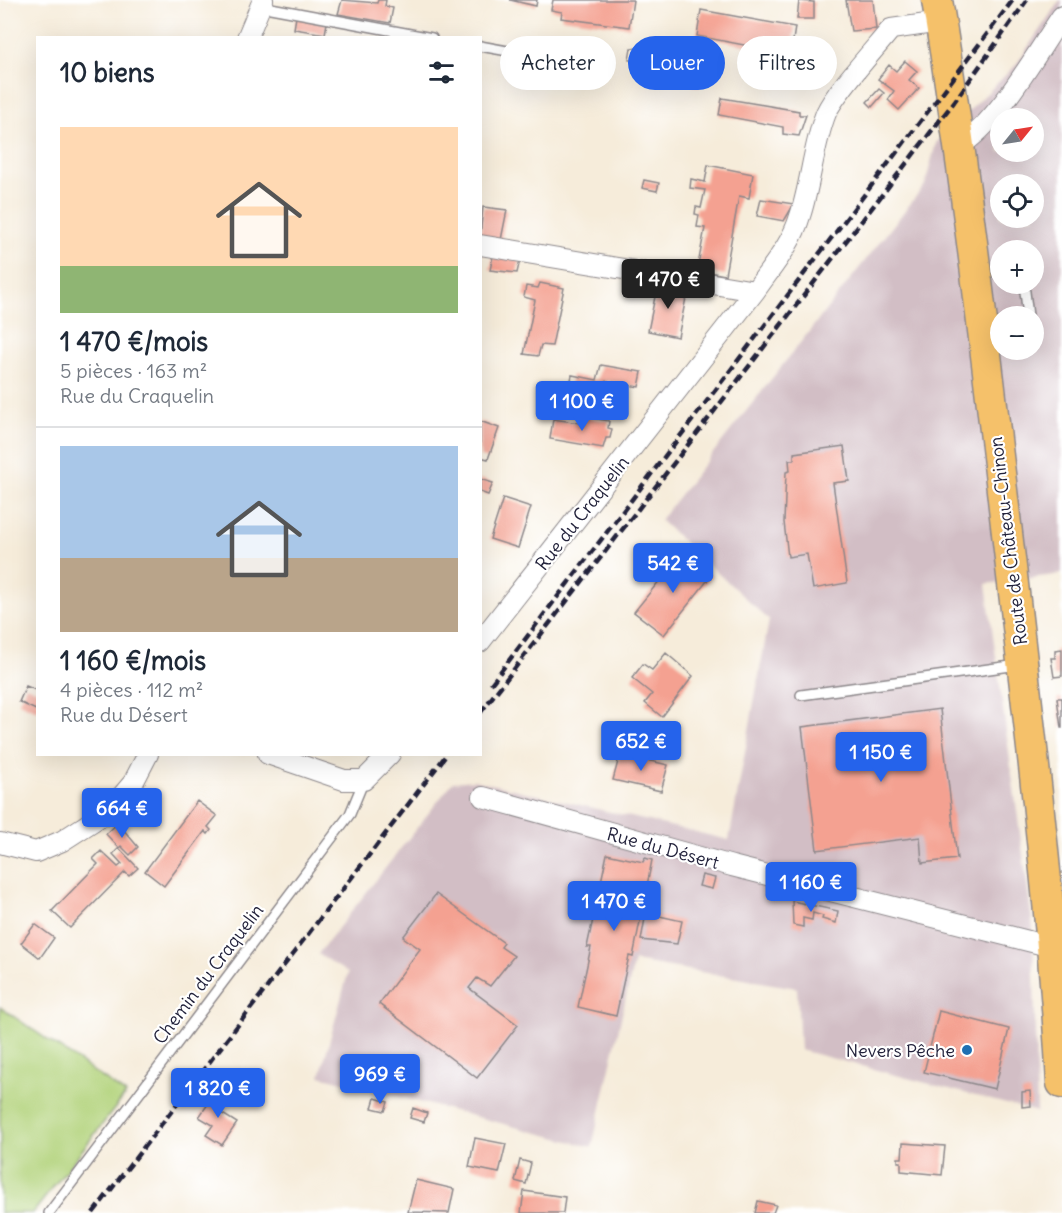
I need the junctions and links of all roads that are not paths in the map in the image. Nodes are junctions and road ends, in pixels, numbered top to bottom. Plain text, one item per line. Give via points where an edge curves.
1 (262, 3) edge
2 (939, 11) edge
3 (1062, 16) edge
4 (248, 36) edge
5 (422, 36) edge
6 (482, 46) edge
7 (500, 50) edge
8 (959, 146) junction
9 (482, 245) edge
10 (755, 291) junction
11 (482, 639) edge
12 (1023, 664) junction
13 (801, 695) dead end
14 (147, 756) edge
15 (274, 756) edge
16 (388, 756) edge
17 (364, 780) junction
18 (483, 797) dead end
19 (0, 843) edge
20 (1058, 948) edge
21 (1062, 1083) edge
22 (49, 1213) edge

1 - 4 street
1 - 5 lane
2 - 8 main road, Route de Château-Chinon
2 - 10 street, Rue du Craquelin via 891,29 827,110 793,235
3 - 8 street via 1007,96 972,138
6 - 7 lane
8 - 12 main road, Route de Château-Chinon via 990,344
9 - 10 street
10 - 11 street, Rue du Craquelin
12 - 13 lane
12 - 20 main road, Route de Château-Chinon
14 - 19 street via 133,783 110,810 62,841 36,852
15 - 17 street via 344,780
16 - 17 street
17 - 22 lane, Chemin du Craquelin via 350,814
18 - 20 street, Rue du Désert via 732,866
20 - 21 main road, Route de Château-Chinon

